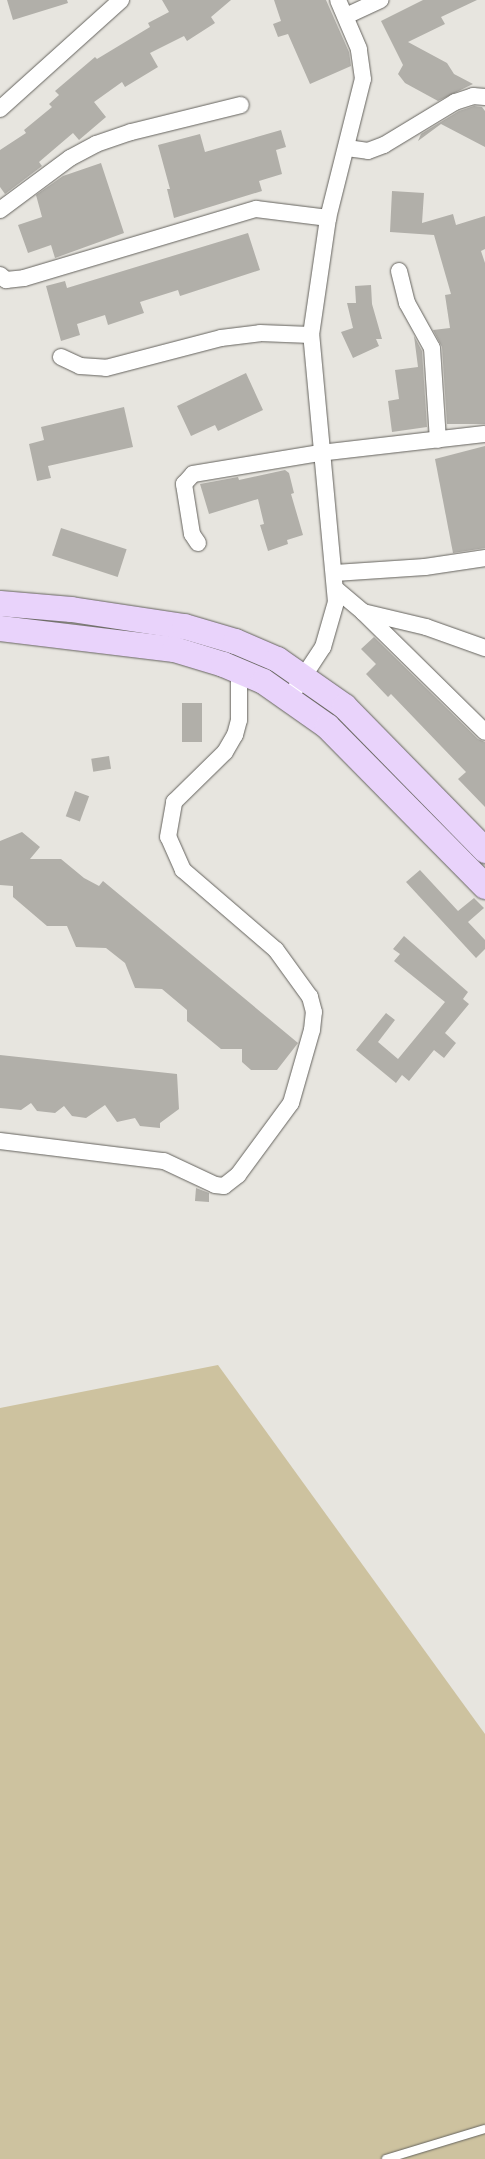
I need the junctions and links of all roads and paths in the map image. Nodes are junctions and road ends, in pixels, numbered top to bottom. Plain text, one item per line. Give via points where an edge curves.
1 (121, 0) edge
2 (338, 0) edge
3 (381, 0) edge
4 (346, 16) junction
5 (485, 97) edge
6 (241, 104) dead end
7 (0, 109) edge
8 (347, 148) junction
9 (0, 210) edge
10 (328, 218) junction
11 (398, 271) dead end
12 (0, 275) edge
13 (311, 336) junction
14 (61, 357) dead end
15 (485, 434) edge
16 (438, 440) junction
17 (320, 453) junction
18 (198, 543) dead end
19 (485, 558) edge
20 (335, 572) junction
21 (337, 590) junction
22 (0, 603) edge
23 (363, 612) junction
24 (0, 628) edge
25 (485, 648) edge
26 (239, 671) junction
27 (306, 676) junction
28 (290, 697) junction
29 (485, 732) edge
30 (485, 850) edge
31 (485, 886) edge
32 (0, 1142) edge
33 (485, 2129) edge
34 (386, 2159) edge

1 - 7 street
2 - 4 street
3 - 4 street
4 - 8 street via 359,49 363,79
5 - 8 street via 455,102 384,145 368,151
6 - 9 street via 96,144 70,158
8 - 10 street
10 - 12 street via 256,209 24,278 6,280
10 - 13 street
11 - 16 street via 407,303 432,348
13 - 14 street via 260,333 221,338 106,368 80,366
13 - 17 street
15 - 16 street
16 - 17 street
17 - 18 street via 188,476 184,484 192,534
17 - 20 street
19 - 20 street via 425,567
20 - 21 street
21 - 23 street
21 - 27 street via 330,631
22 - 27 main road via 79,610 184,626 236,641
23 - 25 street
23 - 29 street
24 - 26 main road via 174,649
26 - 28 main road
26 - 32 street via 239,720 235,735 225,752 174,802 168,837 183,870 276,950 310,997 314,1012 312,1030 291,1103 238,1175 224,1186 215,1185 164,1161
27 - 28 street
27 - 30 main road via 344,706 388,748
28 - 31 main road via 370,766
33 - 34 lane

